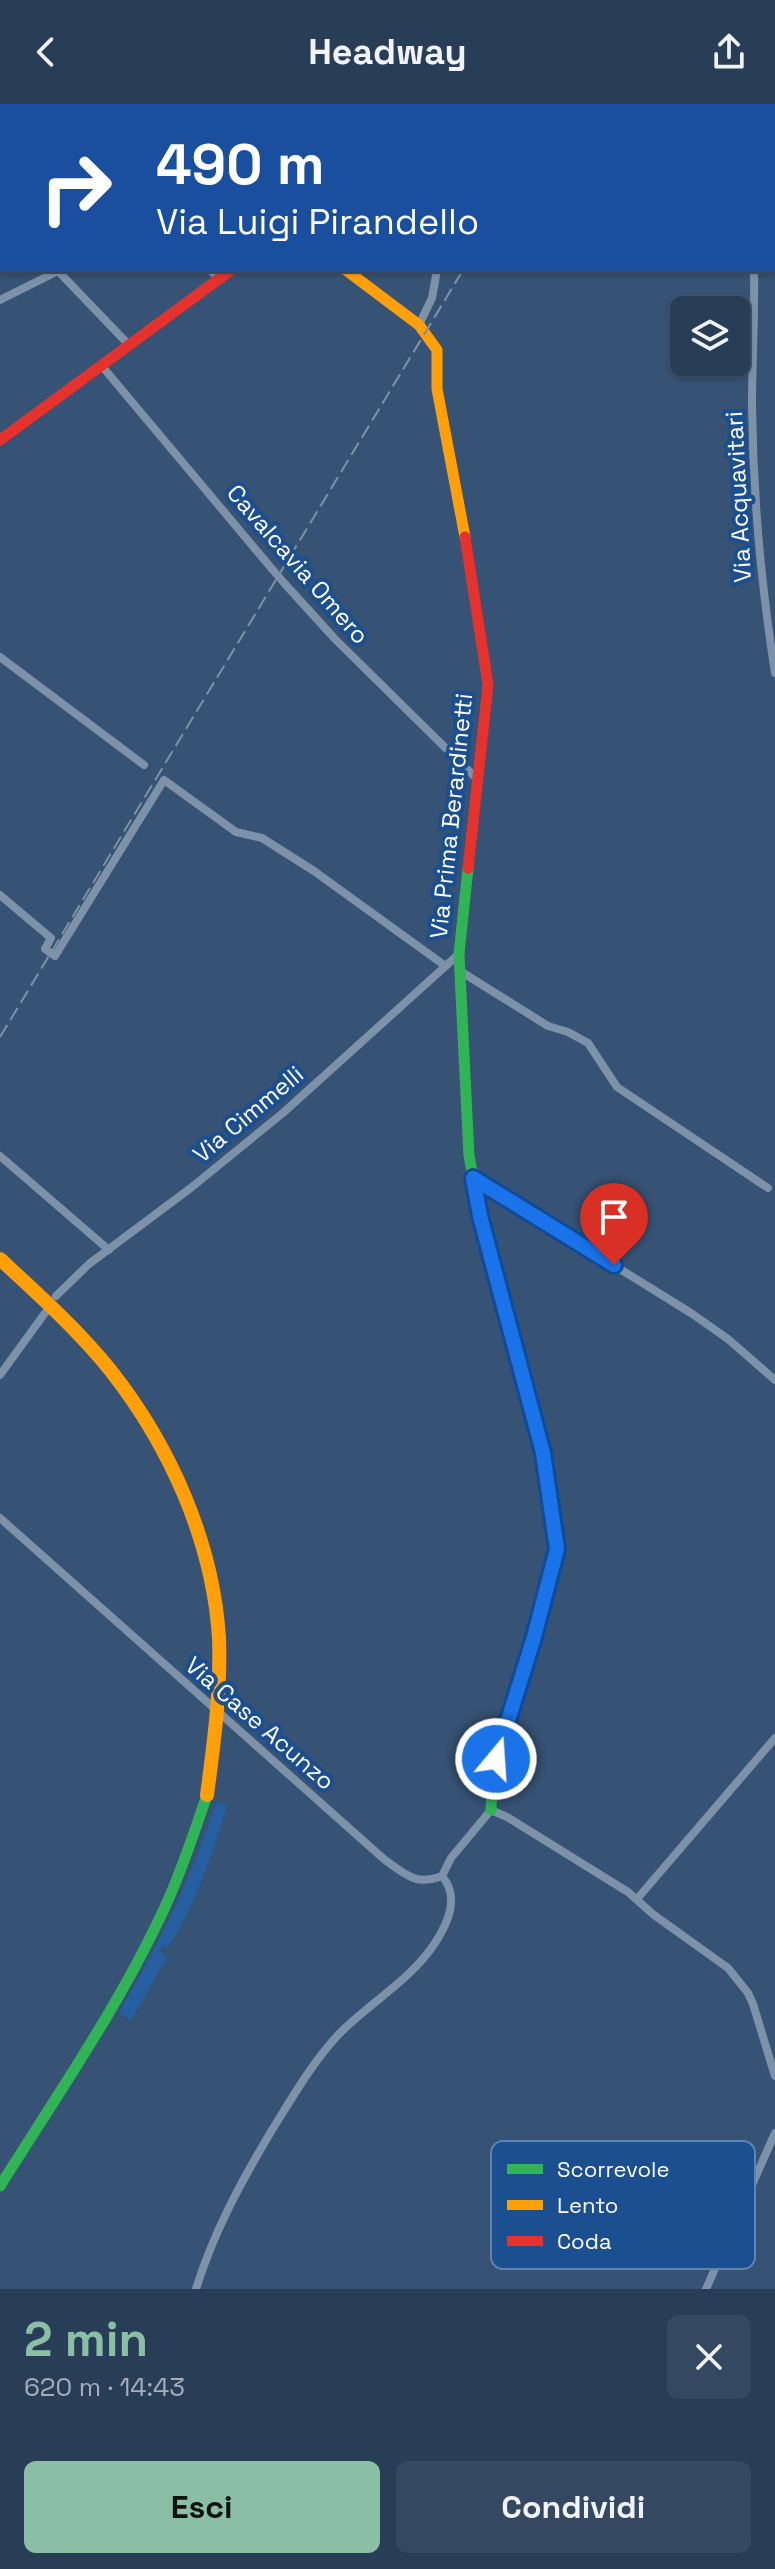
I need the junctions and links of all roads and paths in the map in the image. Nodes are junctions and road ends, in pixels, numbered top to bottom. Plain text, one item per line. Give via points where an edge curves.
1 (56, 272) edge
2 (59, 272) edge
3 (349, 272) edge
4 (437, 272) edge
5 (754, 272) edge
6 (220, 273) edge
7 (0, 300) edge
8 (419, 325) junction
9 (129, 345) junction
10 (101, 365) junction
11 (0, 440) edge
12 (0, 657) edge
13 (775, 673) edge
14 (144, 765) dead end
15 (476, 778) junction
16 (0, 895) edge
17 (459, 954) junction
18 (444, 965) junction
19 (460, 971) junction
20 (0, 1156) edge
21 (473, 1178) junction
22 (768, 1188) dead end
23 (109, 1250) junction
24 (0, 1259) edge
25 (56, 1296) dead end
26 (45, 1313) dead end
27 (0, 1375) edge
28 (775, 1380) edge
29 (0, 1518) edge
30 (775, 1738) edge
31 (491, 1810) junction
32 (442, 1876) junction
33 (637, 1899) junction
34 (775, 2076) edge
35 (775, 2133) edge
36 (755, 2178) edge
37 (0, 2186) edge
38 (715, 2269) edge
39 (196, 2289) edge
40 (706, 2289) edge

1 - 7 street
2 - 9 street
3 - 8 main road, Via Prima Berardinetti
4 - 8 street
5 - 13 street, Via Acquavitari via 757,530
6 - 9 main road
8 - 15 main road, Via Prima Berardinetti via 437,350 437,389 484,649 488,685
9 - 10 main road
10 - 11 main road
10 - 15 street, Cavalcavia Omero, bridge via 285,584
12 - 14 street
15 - 17 main road, Via Prima Berardinetti
16 - 18 street via 51,938 45,949 55,956 164,780 236,832 262,838 314,871
17 - 18 street, Via Cimmelli
17 - 19 main road, Via Prima Berardinetti
18 - 23 street, Via Cimmelli via 284,1112
19 - 21 main road, Via Prima Berardinetti
19 - 22 street via 548,1026 588,1043 617,1087
20 - 23 street
21 - 28 street via 691,1313
21 - 31 main road, Via Prima Berardinetti via 543,1453 557,1549 492,1775
23 - 25 street, Via Cimmelli
24 - 37 main road, bridge via 65,1318 128,1391 157,1437 191,1511 209,1573 220,1652 218,1732 207,1795 186,1862 119,1994
26 - 27 street
29 - 32 street, Via Case Acunzo via 385,1860 414,1879
30 - 33 street
31 - 32 street
31 - 33 street
32 - 39 street via 451,1907 434,1945 352,2021 315,2064 225,2210
33 - 34 street via 739,1981 753,2004
35 - 36 street
38 - 40 street

